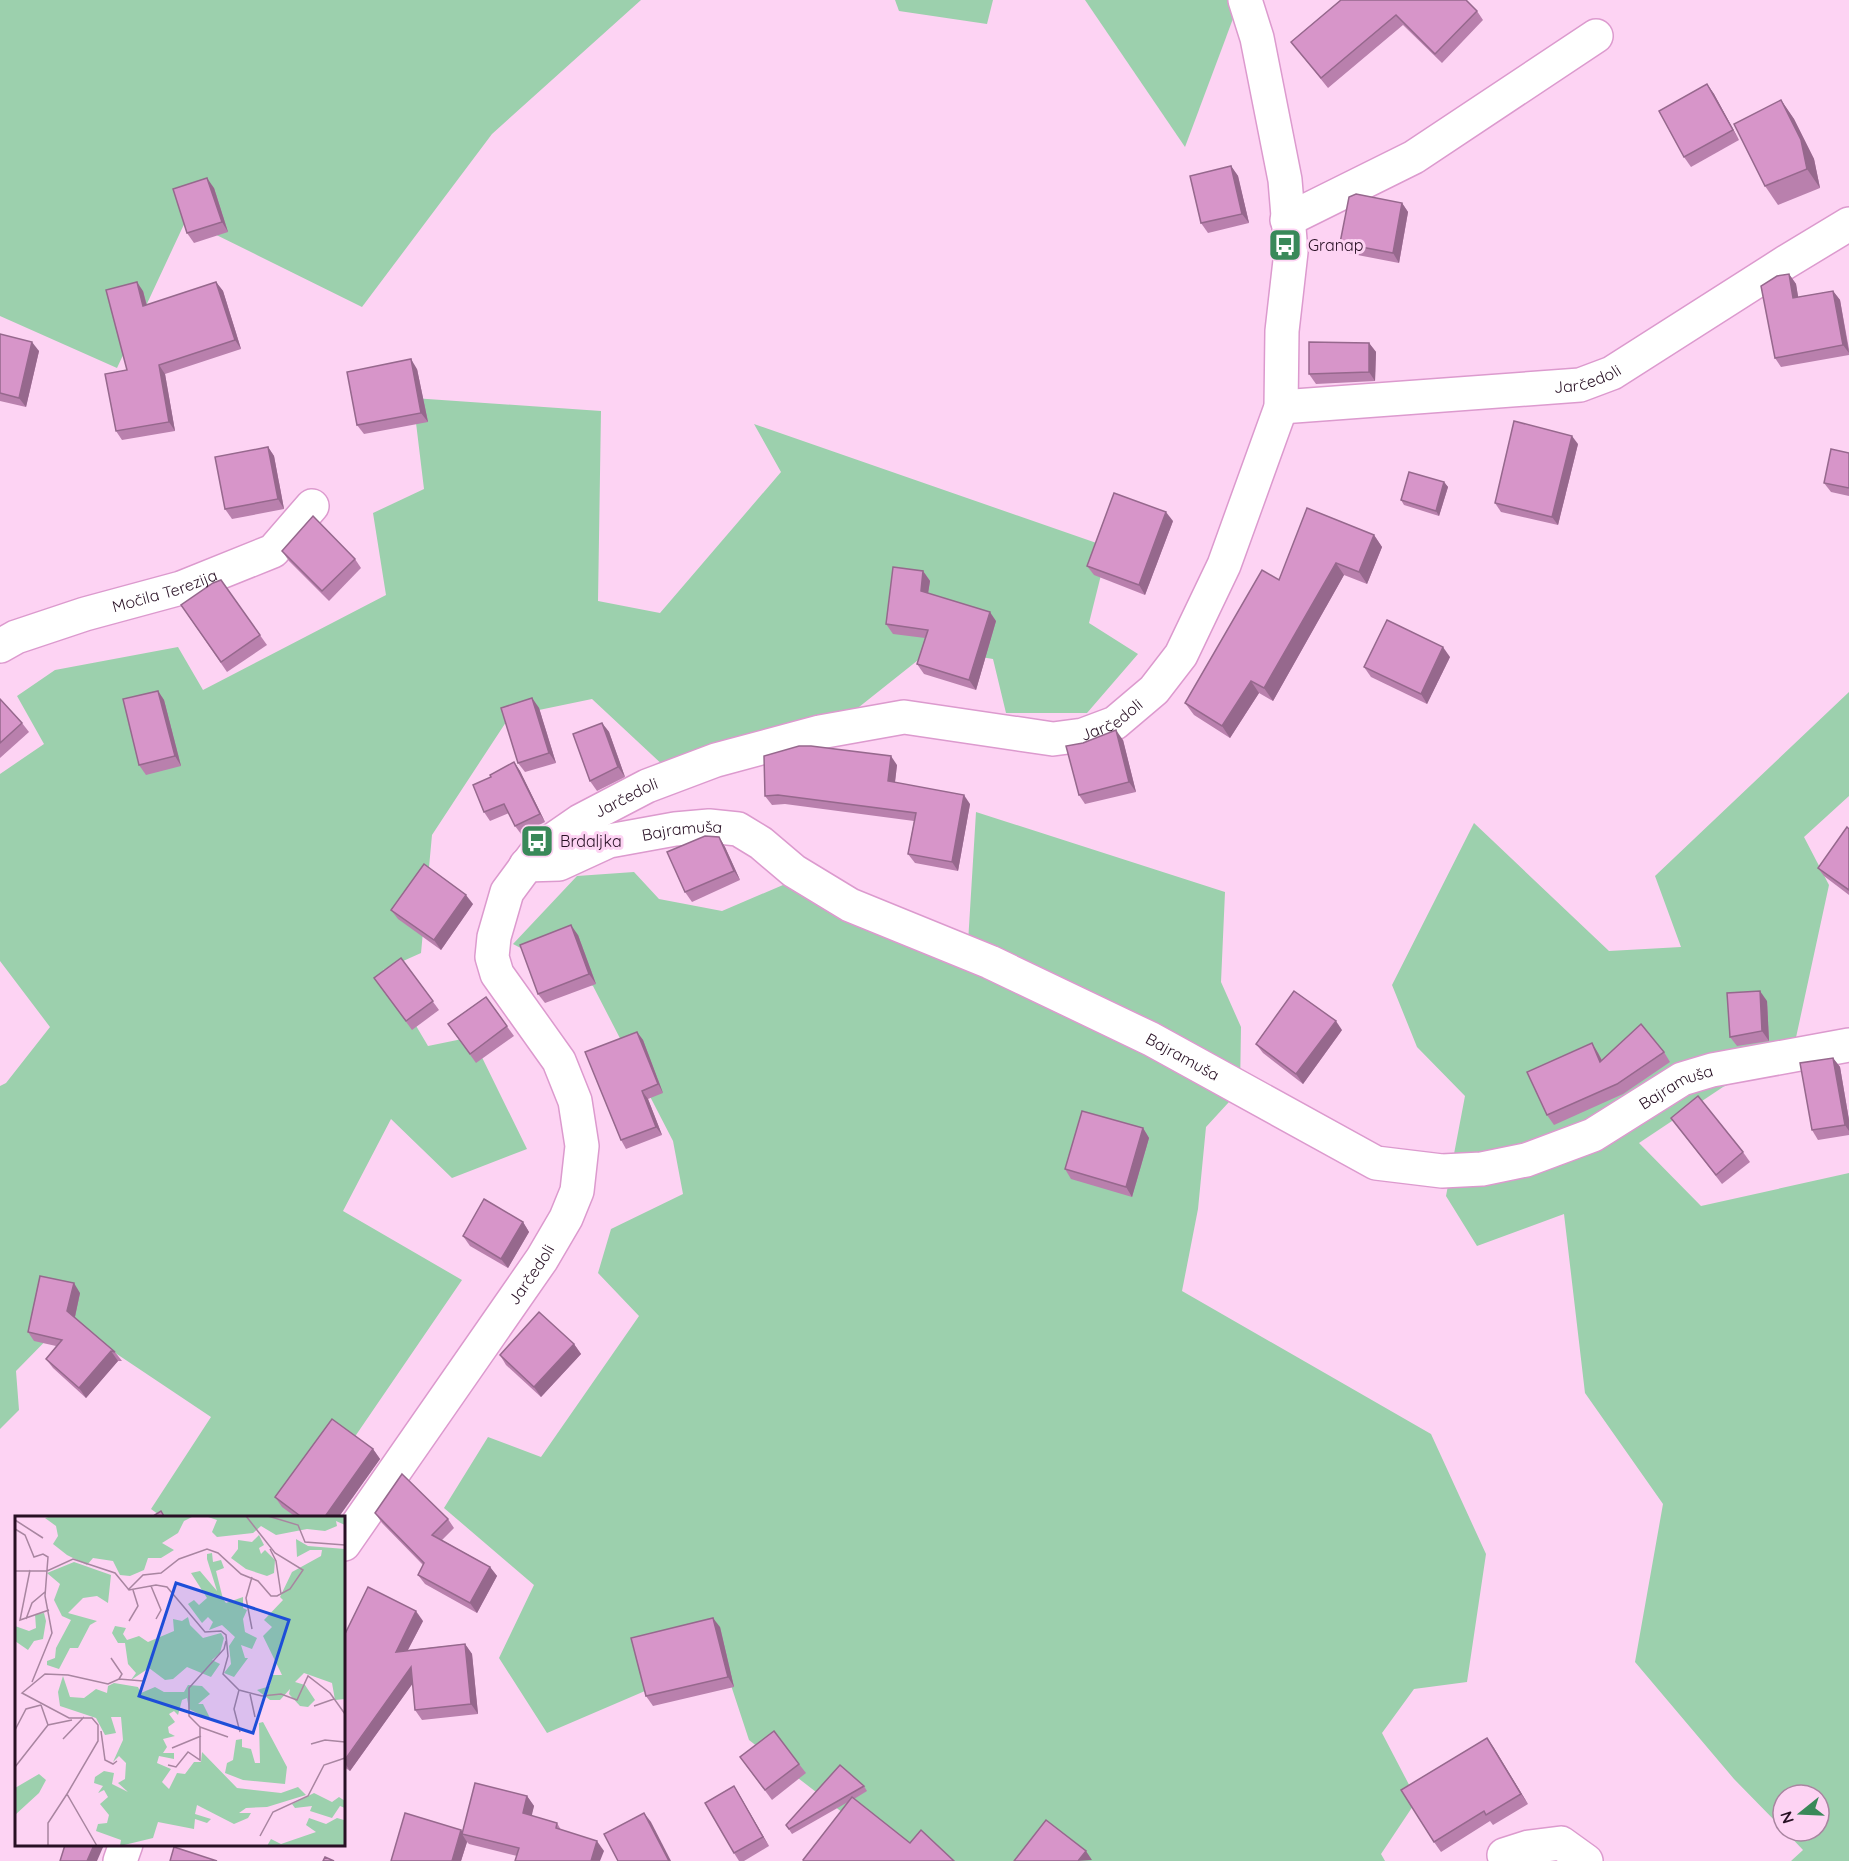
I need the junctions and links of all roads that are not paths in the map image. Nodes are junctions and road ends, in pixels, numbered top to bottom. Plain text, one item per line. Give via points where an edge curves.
1 (1245, 0) edge
2 (1596, 36) dead end
3 (1287, 220) junction
4 (1849, 224) edge
5 (1281, 407) junction
6 (312, 506) dead end
7 (0, 646) edge
8 (526, 865) junction
9 (1849, 1045) edge
10 (345, 1543) edge
11 (126, 1846) edge
12 (1504, 1855) dead end
13 (120, 1861) edge
14 (1586, 1861) edge

1 - 3 street, Jarčedoli via 1257,38 1285,180
2 - 3 street via 1414,157
3 - 5 street, Jarčedoli via 1291,252 1282,331
4 - 5 street, Jarčedoli via 1612,373 1580,385
5 - 8 street, Jarčedoli via 1224,565 1181,655 1154,690 1115,723 1083,735 1053,739 904,717 820,732 716,760 647,786 580,820 538,850
6 - 7 street, Močila Terezija via 273,551 181,588 85,614
8 - 9 street, Bajramuša via 559,864 609,841 675,829 709,826 738,830 761,843 794,872 850,905 990,962 1141,1033 1376,1163 1410,1168 1482,1169 1526,1160 1593,1135 1682,1079
8 - 10 street, Jarčedoli via 507,892 492,957 497,974 559,1061 575,1101 582,1146 578,1191 542,1259
11 - 13 street
12 - 14 street via 1561,1843

